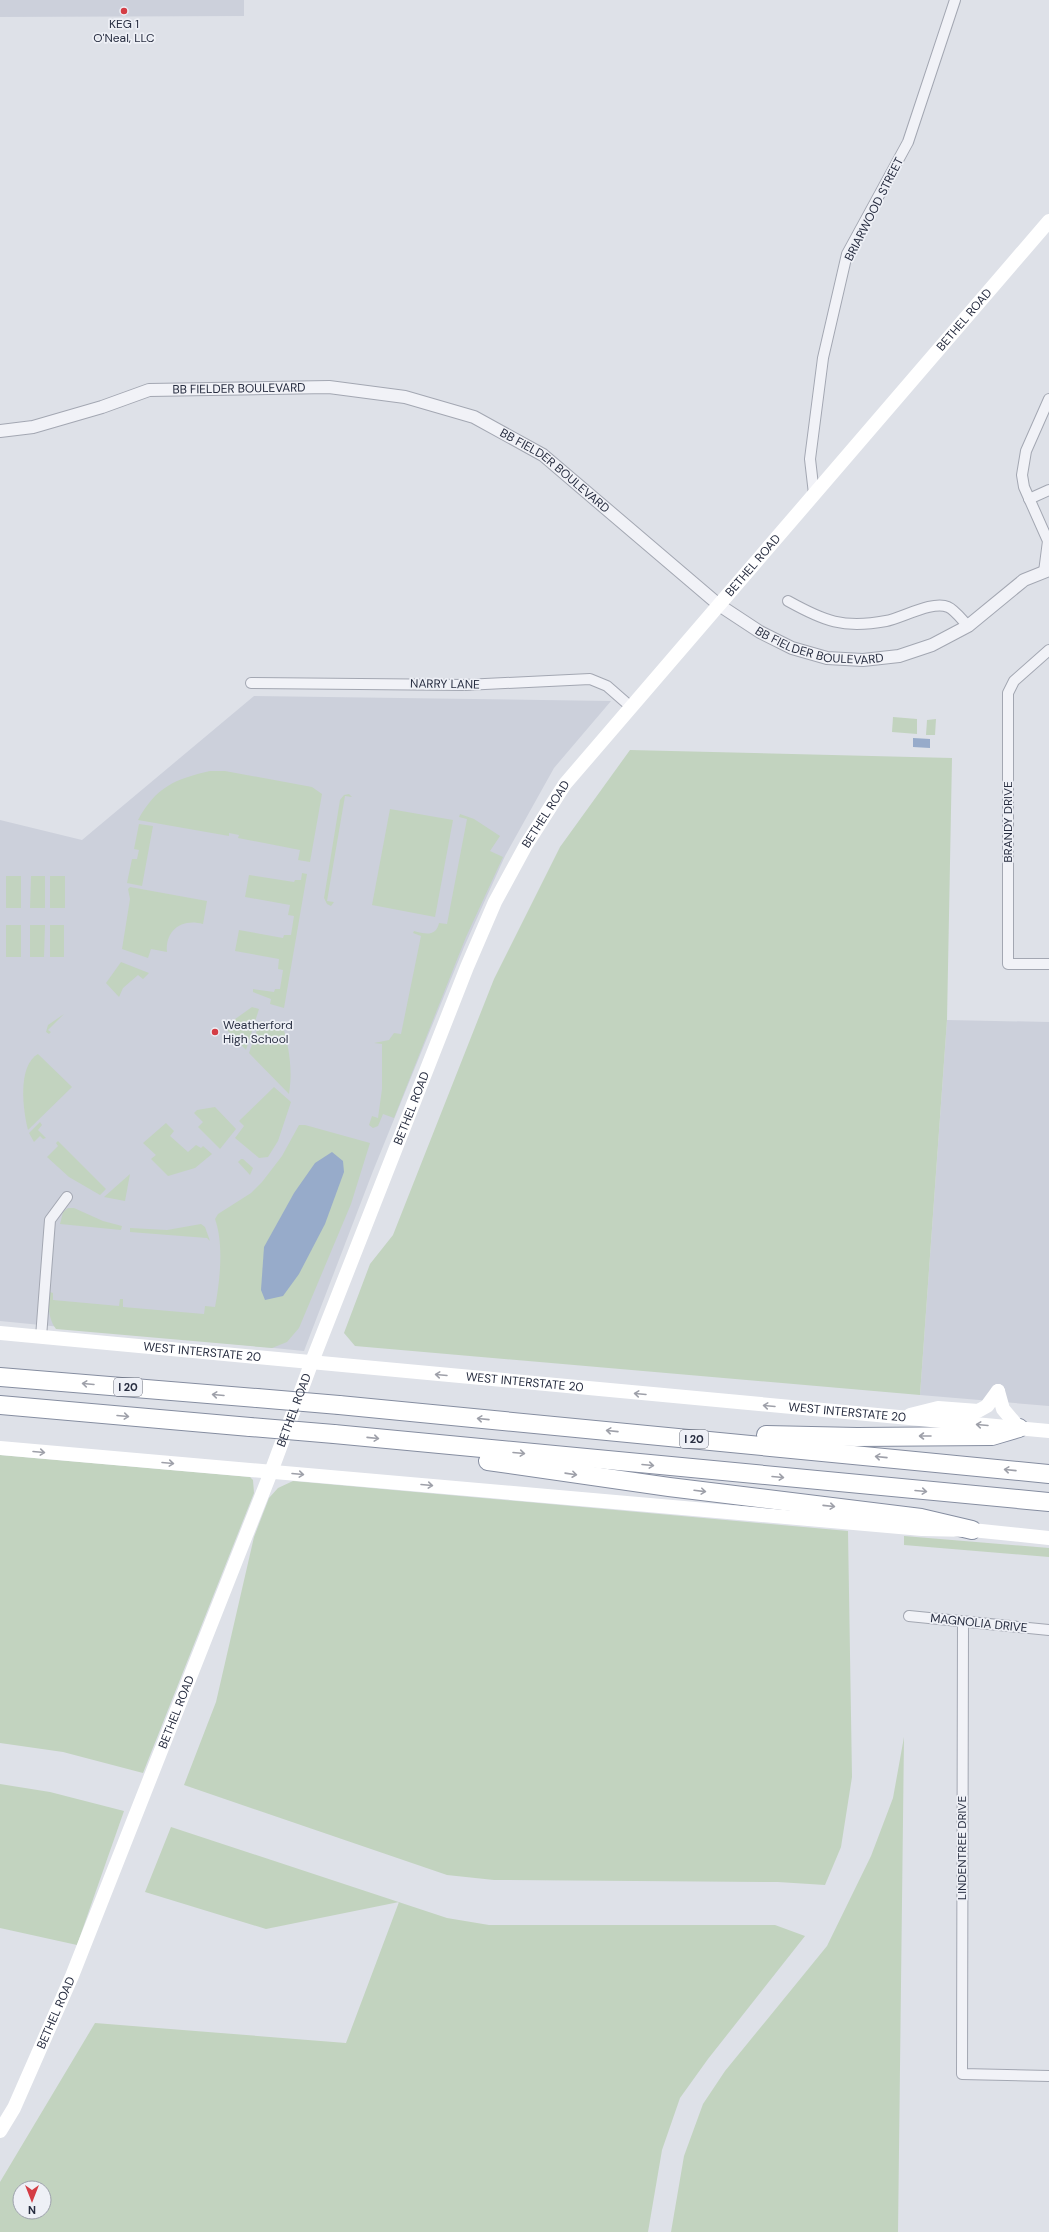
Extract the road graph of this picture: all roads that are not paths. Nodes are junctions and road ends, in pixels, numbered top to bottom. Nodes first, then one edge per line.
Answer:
1 (955, 0) edge
2 (1049, 221) edge
3 (1049, 399) edge
4 (0, 431) edge
5 (1049, 490) edge
6 (814, 494) junction
7 (1029, 499) junction
8 (1048, 541) edge
9 (1046, 571) edge
10 (788, 601) dead end
11 (718, 605) junction
12 (968, 626) junction
13 (1049, 650) edge
14 (251, 683) dead end
15 (631, 707) junction
16 (1049, 964) edge
17 (67, 1197) dead end
18 (0, 1333) edge
19 (42, 1337) junction
20 (311, 1364) junction
21 (0, 1377) edge
22 (0, 1405) edge
23 (900, 1418) junction
24 (1019, 1428) junction
25 (1049, 1431) edge
26 (674, 1437) junction
27 (438, 1445) junction
28 (0, 1448) edge
29 (272, 1472) junction
30 (1049, 1474) edge
31 (1049, 1502) edge
32 (972, 1530) junction
33 (1049, 1538) edge
34 (909, 1616) dead end
35 (963, 1622) junction
36 (1049, 1630) edge
37 (1049, 2076) edge
38 (0, 2131) edge

1 - 6 street, BRIARWOOD STREET
2 - 6 main road, BETHEL ROAD
3 - 7 street
4 - 11 street, BB FIELDER BOULEVARD
5 - 7 street
6 - 11 main road, BETHEL ROAD
7 - 8 street
8 - 9 street
9 - 12 street, BB FIELDER BOULEVARD
10 - 12 street
11 - 12 street, BB FIELDER BOULEVARD
11 - 15 main road, BETHEL ROAD
13 - 16 street, BRANDY DRIVE
14 - 15 street, NARRY LANE
15 - 20 main road, BETHEL ROAD
17 - 19 street
18 - 19 main road, WEST INTERSTATE 20
19 - 20 main road, WEST INTERSTATE 20
23 -> 20 main road, WEST INTERSTATE 20
20 - 29 main road, BETHEL ROAD
26 -> 21 highway, I 20, bridge
22 -> 27 highway, bridge
24 -> 23 main road, WEST INTERSTATE 20
23 - 24 main road
24 - 25 main road, WEST INTERSTATE 20
24 -> 26 highway
30 -> 26 highway, I 20
27 -> 31 highway
27 -> 32 highway
28 -> 29 main road
29 -> 32 main road
29 - 38 main road, BETHEL ROAD
32 - 33 main road
34 - 35 street, MAGNOLIA DRIVE
35 - 36 street, MAGNOLIA DRIVE
35 - 37 street, LINDENTREE DRIVE

